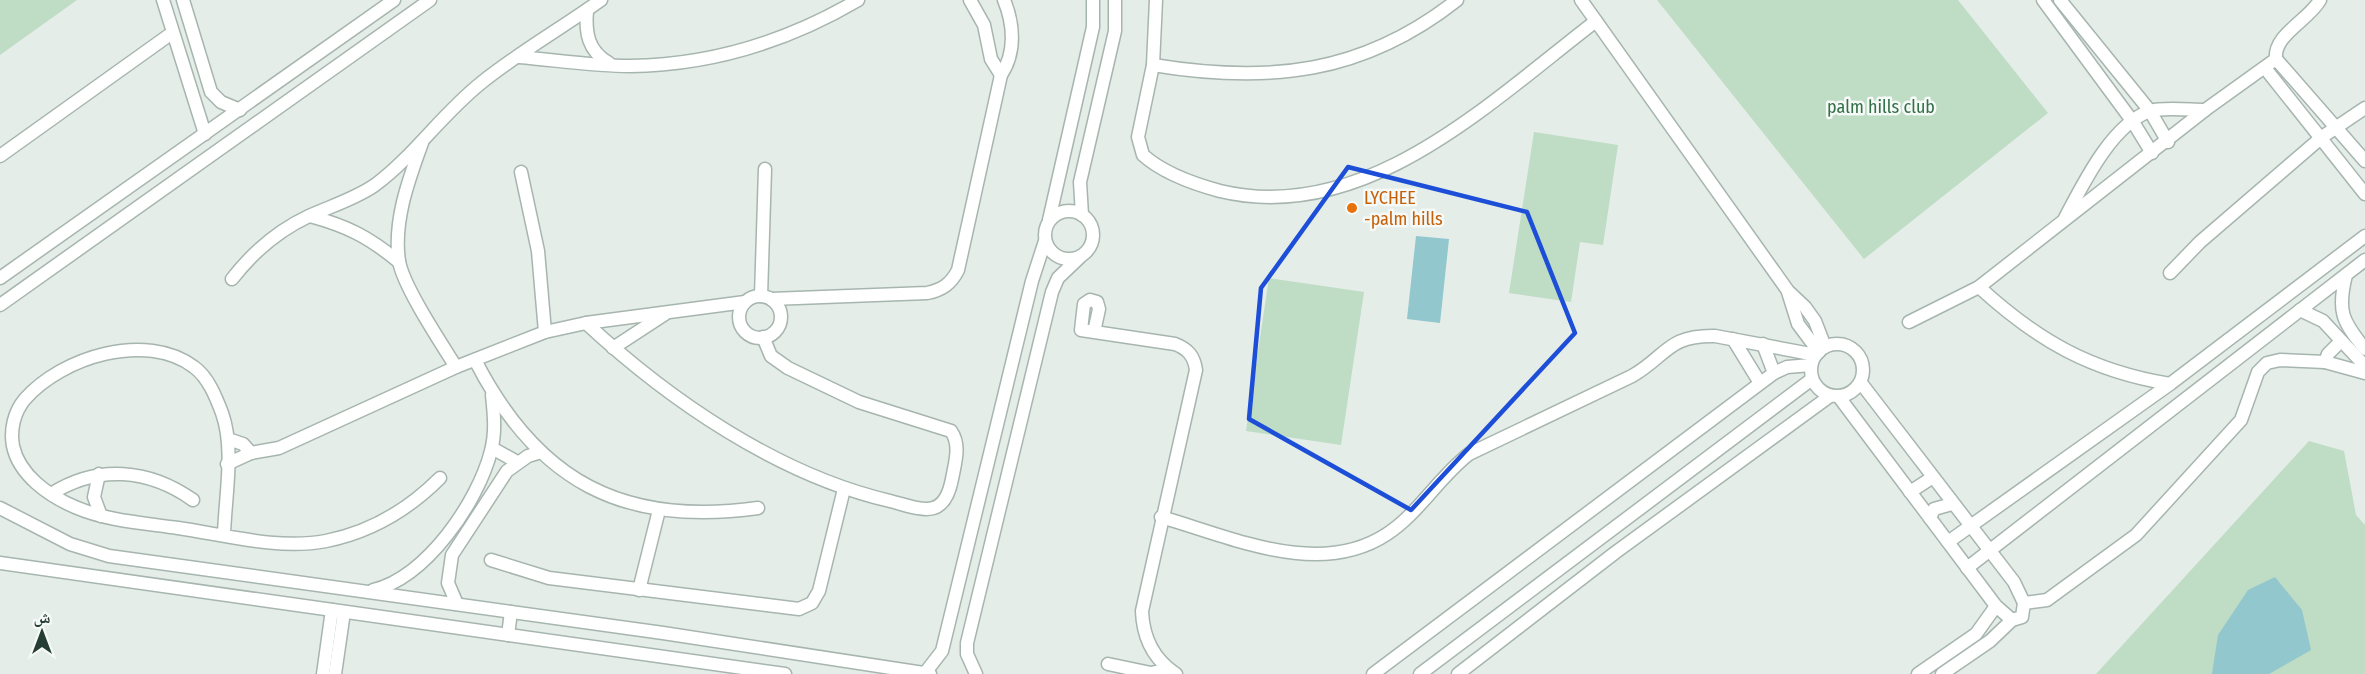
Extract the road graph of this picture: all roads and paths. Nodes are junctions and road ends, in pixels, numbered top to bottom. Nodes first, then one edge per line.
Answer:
1 (163, 0) edge
2 (183, 0) edge
3 (394, 0) edge
4 (430, 0) edge
5 (602, 0) edge
6 (858, 0) edge
7 (970, 0) edge
8 (1004, 0) edge
9 (1093, 0) edge
10 (1115, 0) edge
11 (1156, 0) edge
12 (1457, 0) edge
13 (1581, 0) edge
14 (2043, 0) edge
15 (2060, 0) edge
16 (2069, 0) edge
17 (2320, 0) edge
18 (587, 10) junction
19 (2070, 14) junction
20 (1596, 21) junction
21 (172, 33) junction
22 (519, 57) junction
23 (2276, 59) junction
24 (200, 61) junction
25 (610, 64) junction
26 (1153, 65) junction
27 (183, 68) junction
28 (2265, 68) junction
29 (1001, 75) junction
30 (2365, 108) edge
31 (240, 110) junction
32 (2205, 110) junction
33 (2150, 111) junction
34 (2133, 122) junction
35 (2337, 127) junction
36 (205, 134) junction
37 (425, 136) junction
38 (2322, 137) junction
39 (2168, 142) junction
40 (2152, 153) junction
41 (0, 156) edge
42 (2365, 161) edge
43 (765, 169) dead end
44 (521, 172) dead end
45 (2365, 194) edge
46 (1083, 215) junction
47 (310, 216) junction
48 (2064, 219) junction
49 (1049, 220) junction
50 (2365, 236) edge
51 (1045, 241) junction
52 (1080, 257) junction
53 (2365, 260) edge
54 (399, 262) junction
55 (2170, 273) dead end
56 (2346, 275) junction
57 (0, 278) edge
58 (232, 279) dead end
59 (1979, 287) junction
60 (766, 297) junction
61 (745, 302) junction
62 (0, 305) edge
63 (2300, 310) junction
64 (669, 311) junction
65 (585, 322) junction
66 (1909, 322) dead end
67 (545, 332) junction
68 (1094, 332) dead end
69 (763, 337) junction
70 (1733, 339) junction
71 (2341, 341) junction
72 (1763, 344) junction
73 (613, 348) junction
74 (2365, 349) edge
75 (1818, 355) junction
76 (475, 360) junction
77 (2325, 362) junction
78 (2365, 366) edge
79 (456, 367) junction
80 (1774, 373) junction
81 (2365, 373) edge
82 (1812, 379) junction
83 (1861, 382) junction
84 (1760, 383) junction
85 (2170, 384) junction
86 (492, 394) junction
87 (1835, 396) junction
88 (228, 439) junction
89 (492, 448) junction
90 (542, 452) junction
91 (251, 453) junction
92 (989, 458) junction
93 (517, 462) junction
94 (227, 464) junction
95 (1010, 464) junction
96 (99, 474) junction
97 (1933, 477) junction
98 (440, 478) dead end
99 (844, 489) junction
100 (1910, 492) junction
101 (51, 494) junction
102 (193, 500) dead end
103 (1952, 504) junction
104 (0, 508) edge
105 (758, 508) dead end
106 (659, 510) junction
107 (101, 516) junction
108 (1161, 517) junction
109 (1930, 518) junction
110 (453, 525) junction
111 (1971, 527) junction
112 (466, 533) junction
113 (224, 535) junction
114 (444, 538) junction
115 (1948, 542) junction
116 (457, 547) junction
117 (1991, 551) junction
118 (428, 559) junction
119 (491, 560) dead end
120 (0, 563) edge
121 (1967, 568) junction
122 (448, 572) junction
123 (639, 590) junction
124 (368, 592) junction
125 (2024, 603) junction
126 (457, 604) junction
127 (1996, 606) junction
128 (338, 611) junction
129 (511, 612) junction
130 (2012, 620) junction
131 (508, 635) junction
132 (945, 638) junction
133 (968, 643) junction
134 (1108, 664) dead end
135 (1172, 672) edge
136 (927, 673) edge
137 (323, 674) edge
138 (335, 674) edge
139 (785, 674) edge
140 (976, 674) edge
141 (1373, 674) edge
142 (1420, 674) edge
143 (1458, 674) edge
144 (1918, 674) edge
145 (1942, 674) edge

1 - 21 street
2 - 24 street
3 - 31 street
4 - 62 street
5 - 18 street
6 - 25 street
7 - 29 street
8 - 29 street
9 - 49 street
10 - 46 street
11 - 26 street
12 - 26 street
13 - 20 street
14 - 34 street
15 - 19 street
16 - 19 street
17 - 23 street
18 - 22 street
18 - 25 street
19 - 33 street
20 - 26 street
20 - 75 street
21 - 27 street
21 - 41 street
22 - 25 street
22 - 37 street
23 - 28 street
23 - 35 street
24 - 27 street
24 - 31 street
27 - 36 street
28 - 32 street
28 - 38 street
29 - 60 street
30 - 35 street
31 - 36 street
32 - 33 street
32 - 39 street
33 - 34 street
33 - 39 street
34 - 40 street
34 - 48 street
35 - 38 street
35 - 42 street
36 - 57 street
37 - 47 street
37 - 54 street
38 - 45 street
38 - 55 street
39 - 40 street
40 - 48 street
43 - 60 street
44 - 67 street
46 - 49 street
46 - 52 street
47 - 54 street
47 - 58 street
48 - 59 street
49 - 51 street
50 - 85 street
51 - 52 street
51 - 92 street
52 - 95 street
53 - 56 street
54 - 79 street
56 - 63 street
56 - 74 street
59 - 66 street
59 - 85 street
60 - 61 street
60 - 69 street
61 - 64 street
61 - 69 street
63 - 71 street
63 - 117 street
64 - 65 street
64 - 73 street
65 - 67 street
65 - 73 street
67 - 76 street
68 - 108 street
69 - 99 street
70 - 72 street
70 - 84 street
70 - 108 street
71 - 77 street
71 - 78 street
72 - 75 street
72 - 80 street
73 - 99 street
75 - 80 street
75 - 82 street
75 - 83 street
76 - 79 street
76 - 86 street
77 - 81 street
77 - 125 street
79 - 91 street
80 - 84 street
82 - 87 street
82 - 142 street
83 - 87 street
83 - 97 street
84 - 141 street
85 - 111 street
86 - 89 street
86 - 90 street
87 - 100 street
87 - 143 street
88 - 91 street
88 - 94 street
88 - 101 street
89 - 93 street
89 - 110 street
90 - 93 street
90 - 106 street
91 - 94 street
92 - 95 street
92 - 132 street
93 - 112 street
94 - 113 street
95 - 133 street
96 - 101 street
96 - 102 street
96 - 107 street
97 - 100 street
97 - 103 street
98 - 113 street
99 - 123 street
100 - 109 street
101 - 107 street
103 - 109 street
103 - 111 street
104 - 124 street
105 - 106 street
106 - 123 street
107 - 113 street
108 - 135 street
109 - 115 street
110 - 112 street
110 - 114 street
111 - 115 street
111 - 117 street
112 - 116 street
114 - 116 street
114 - 118 street
115 - 121 street
116 - 122 street
117 - 121 street
117 - 125 street
118 - 122 street
118 - 124 street
119 - 123 street
120 - 128 street
121 - 127 street
122 - 126 street
124 - 126 street
125 - 130 street
126 - 129 street
127 - 130 street
127 - 144 street
128 - 131 street
128 - 137 street
128 - 138 street
129 - 131 street
129 - 136 street
130 - 145 street
131 - 139 street
132 - 133 street
132 - 136 street
133 - 140 street
134 - 135 street

